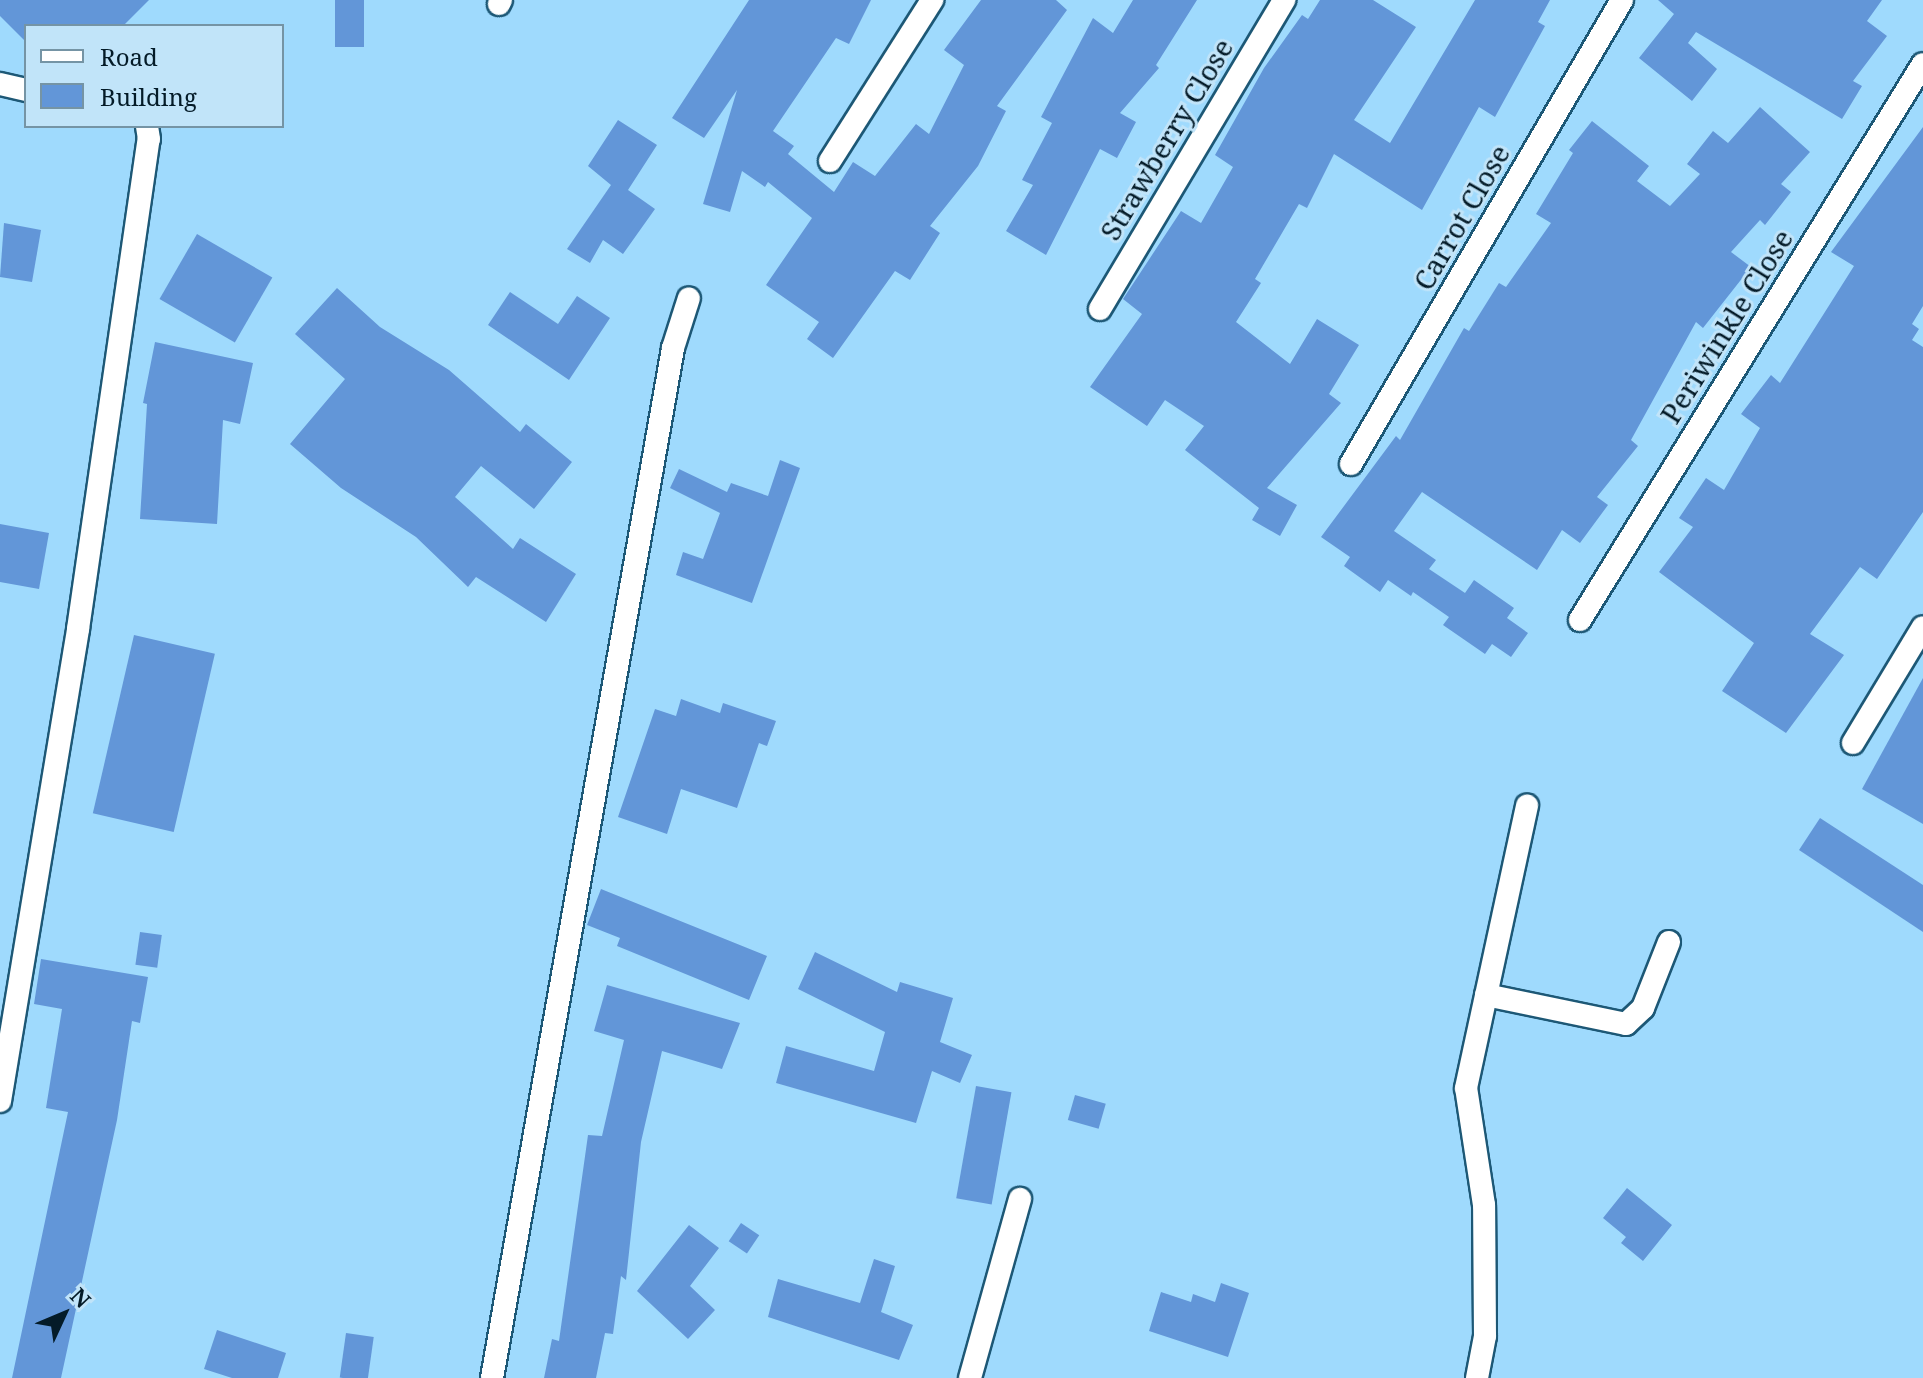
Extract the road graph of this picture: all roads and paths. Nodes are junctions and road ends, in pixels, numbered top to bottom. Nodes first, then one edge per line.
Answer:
1 (932, 0) edge
2 (1284, 0) edge
3 (1622, 0) edge
4 (1923, 64) edge
5 (0, 84) edge
6 (24, 90) edge
7 (147, 128) edge
8 (830, 161) dead end
9 (689, 298) dead end
10 (1100, 309) dead end
11 (1351, 464) dead end
12 (1580, 620) dead end
13 (1923, 627) edge
14 (1853, 743) dead end
15 (1527, 805) dead end
16 (1669, 942) dead end
17 (1486, 995) junction
18 (0, 1101) edge
19 (1020, 1199) dead end
20 (492, 1378) edge
21 (970, 1378) edge
22 (1477, 1378) edge

1 - 8 street
2 - 10 street, Strawberry Close
3 - 11 street, Carrot Close
4 - 12 street, Periwinkle Close
5 - 6 street
7 - 18 street
9 - 20 street
13 - 14 street
15 - 17 street
16 - 17 street
17 - 22 street
19 - 21 street

